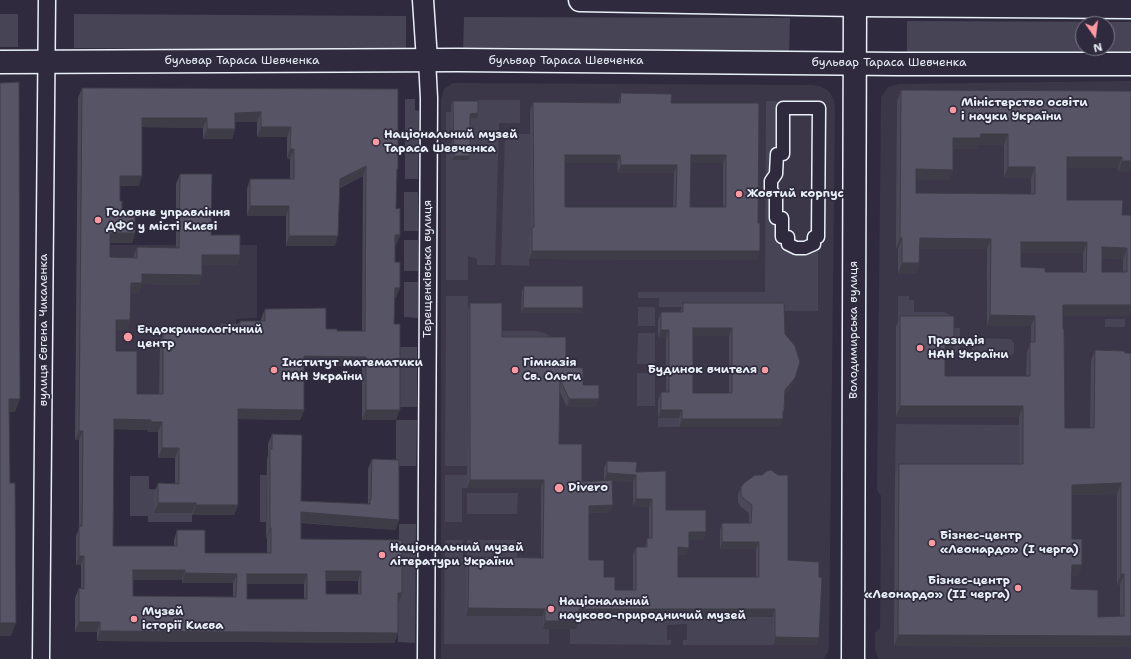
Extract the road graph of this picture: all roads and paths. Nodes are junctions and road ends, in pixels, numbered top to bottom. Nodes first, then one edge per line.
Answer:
1 (46, 0) edge
2 (423, 0) edge
3 (580, 0) edge
4 (855, 2) edge
5 (1131, 7) edge
6 (427, 60) junction
7 (0, 62) edge
8 (47, 62) junction
9 (855, 63) junction
10 (1131, 64) edge
11 (818, 237) joint
12 (41, 659) edge
13 (426, 659) edge
14 (853, 659) edge

1 - 8 street, вулиця Євгена Чикаленка
2 - 6 street, Терещенківська вулиця
3 - 4 main road
4 - 5 main road
4 - 9 main road, Володимирська вулиця
6 - 8 main road, бульвар Тараса Шевченка
6 - 9 main road, бульвар Тараса Шевченка
6 - 13 street, Терещенківська вулиця
7 - 8 main road, бульвар Тараса Шевченка
8 - 12 street, вулиця Євгена Чикаленка
9 - 10 main road, бульвар Тараса Шевченка
9 - 14 main road, Володимирська вулиця
11 - 11 street

